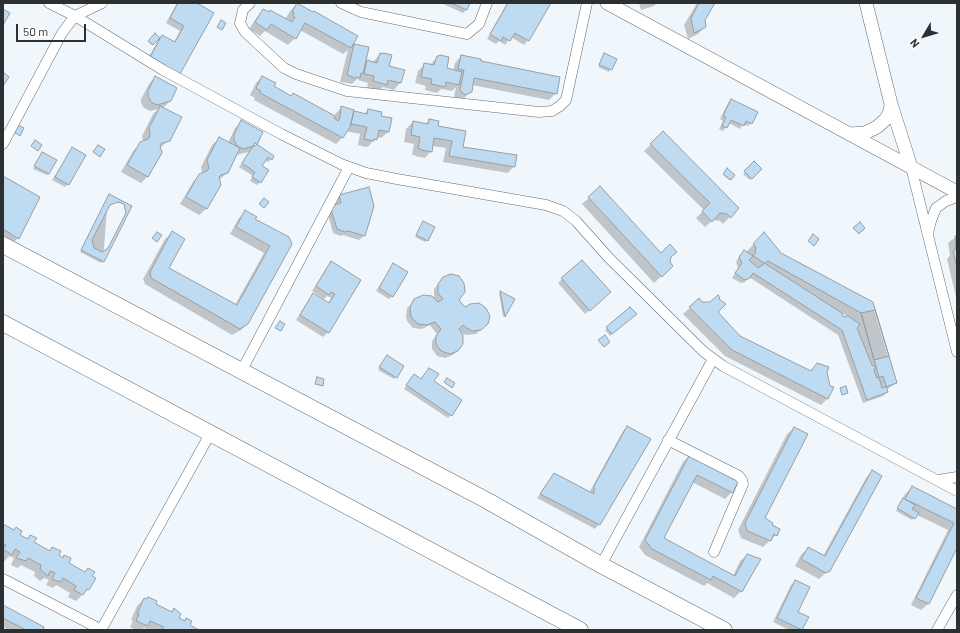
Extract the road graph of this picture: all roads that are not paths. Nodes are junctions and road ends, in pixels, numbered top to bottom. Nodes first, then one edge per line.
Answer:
1 (49, 3) edge
2 (102, 3) edge
3 (250, 3) edge
4 (341, 3) edge
5 (487, 3) edge
6 (587, 3) edge
7 (607, 3) edge
8 (866, 3) edge
9 (357, 7) edge
10 (76, 16) junction
11 (892, 104) junction
12 (7, 126) edge
13 (849, 134) junction
14 (3, 144) edge
15 (350, 167) junction
16 (911, 167) junction
17 (957, 192) edge
18 (957, 197) edge
19 (927, 235) junction
20 (3, 245) edge
21 (3, 323) edge
22 (957, 352) edge
23 (713, 359) junction
24 (242, 370) junction
25 (210, 434) junction
26 (668, 440) junction
27 (957, 477) edge
28 (938, 480) junction
29 (957, 491) edge
30 (714, 552) dead end
31 (601, 564) junction
32 (3, 579) edge
33 (957, 595) edge
34 (577, 629) edge
35 (102, 630) edge
36 (724, 630) edge
37 (937, 630) edge

1 - 10 street
2 - 10 street
3 - 6 street
4 - 9 street
5 - 9 street
7 - 13 street
8 - 11 street
10 - 12 street
10 - 15 street
11 - 13 street
11 - 16 street
12 - 14 street
13 - 16 street
15 - 23 street
15 - 24 street
16 - 17 street
16 - 19 street
18 - 19 street
19 - 22 street
20 - 24 main road
21 - 25 main road
23 - 26 street
23 - 28 street
24 - 31 main road
25 - 34 main road
25 - 35 street
26 - 30 street
26 - 31 street
27 - 28 street
28 - 29 street
31 - 36 main road
32 - 35 street
33 - 37 street

